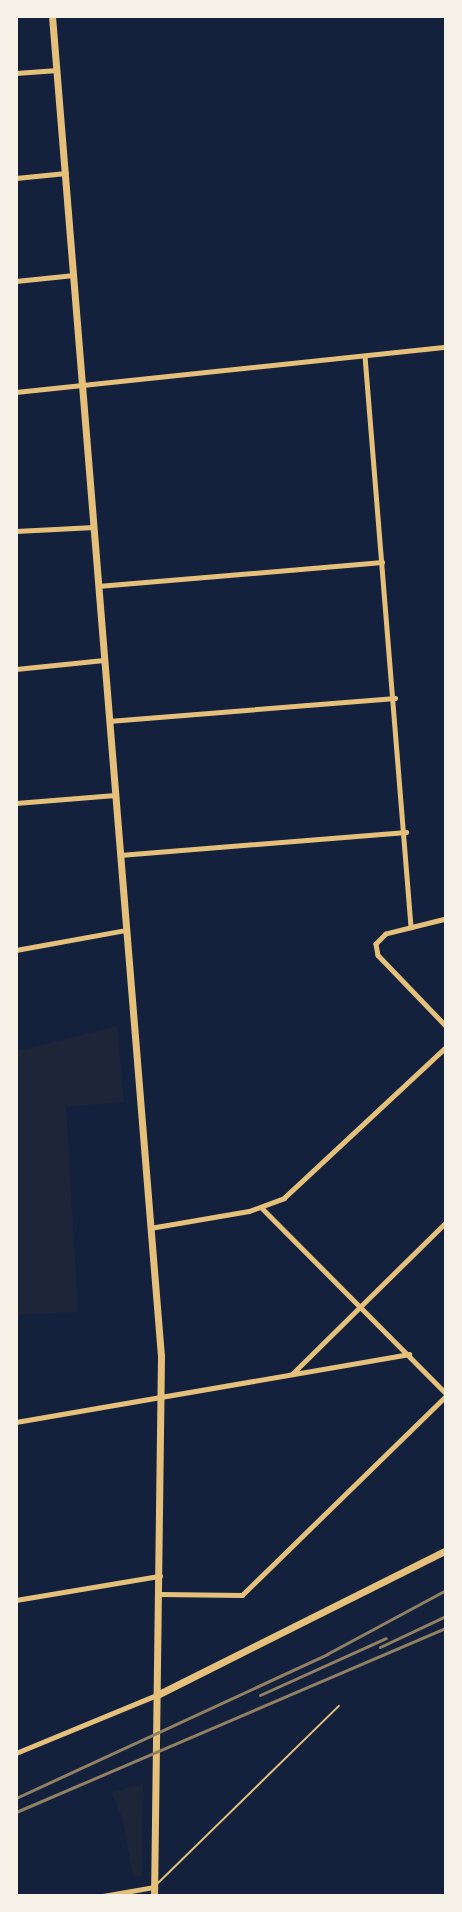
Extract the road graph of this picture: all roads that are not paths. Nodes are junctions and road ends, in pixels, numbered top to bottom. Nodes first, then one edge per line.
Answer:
1 (52, 16) edge
2 (57, 70) junction
3 (16, 73) edge
4 (66, 173) junction
5 (16, 178) edge
6 (74, 275) junction
7 (16, 281) edge
8 (446, 347) edge
9 (365, 356) junction
10 (83, 385) junction
11 (16, 392) edge
12 (94, 527) junction
13 (16, 531) edge
14 (382, 562) junction
15 (98, 586) junction
16 (104, 660) junction
17 (16, 669) edge
18 (395, 698) junction
19 (109, 721) junction
20 (115, 795) junction
21 (16, 803) edge
22 (406, 832) junction
23 (120, 855) junction
24 (446, 919) edge
25 (411, 927) junction
26 (126, 930) junction
27 (16, 950) edge
28 (446, 1026) edge
29 (446, 1047) edge
30 (262, 1208) junction
31 (446, 1222) edge
32 (150, 1228) junction
33 (361, 1305) junction
34 (409, 1354) junction
35 (292, 1374) junction
36 (446, 1395) edge
37 (161, 1400) junction
38 (16, 1422) edge
39 (446, 1550) edge
40 (160, 1576) junction
41 (160, 1594) junction
42 (16, 1600) edge
43 (157, 1695) junction
44 (339, 1706) dead end
45 (16, 1753) edge
46 (154, 1887) junction
47 (103, 1896) edge
48 (154, 1896) edge

1 - 2 main road
2 - 3 street
2 - 4 main road
4 - 5 street
4 - 6 main road
6 - 7 street
6 - 10 main road
8 - 9 street
9 - 10 street
9 - 14 street
10 - 11 street
10 - 12 main road
12 - 13 street
12 - 15 main road
14 - 15 street
14 - 18 street
15 - 16 main road
16 - 17 street
16 - 19 main road
18 - 19 street
18 - 22 street
19 - 20 main road
20 - 21 street
20 - 23 main road
22 - 23 street
22 - 25 street
23 - 26 main road
24 - 25 street
25 - 28 street
26 - 27 street
26 - 32 main road
29 - 30 street
30 - 32 street
30 - 33 street
31 - 33 street
32 - 37 main road
33 - 34 street
33 - 35 street
34 - 35 street
34 - 36 street
35 - 37 street
36 - 41 street
37 - 38 street
37 - 40 main road
39 - 43 main road
40 - 41 main road
40 - 42 street
41 - 43 main road
43 - 45 street
43 - 46 main road
44 - 46 lane
46 - 47 street
46 - 48 main road

